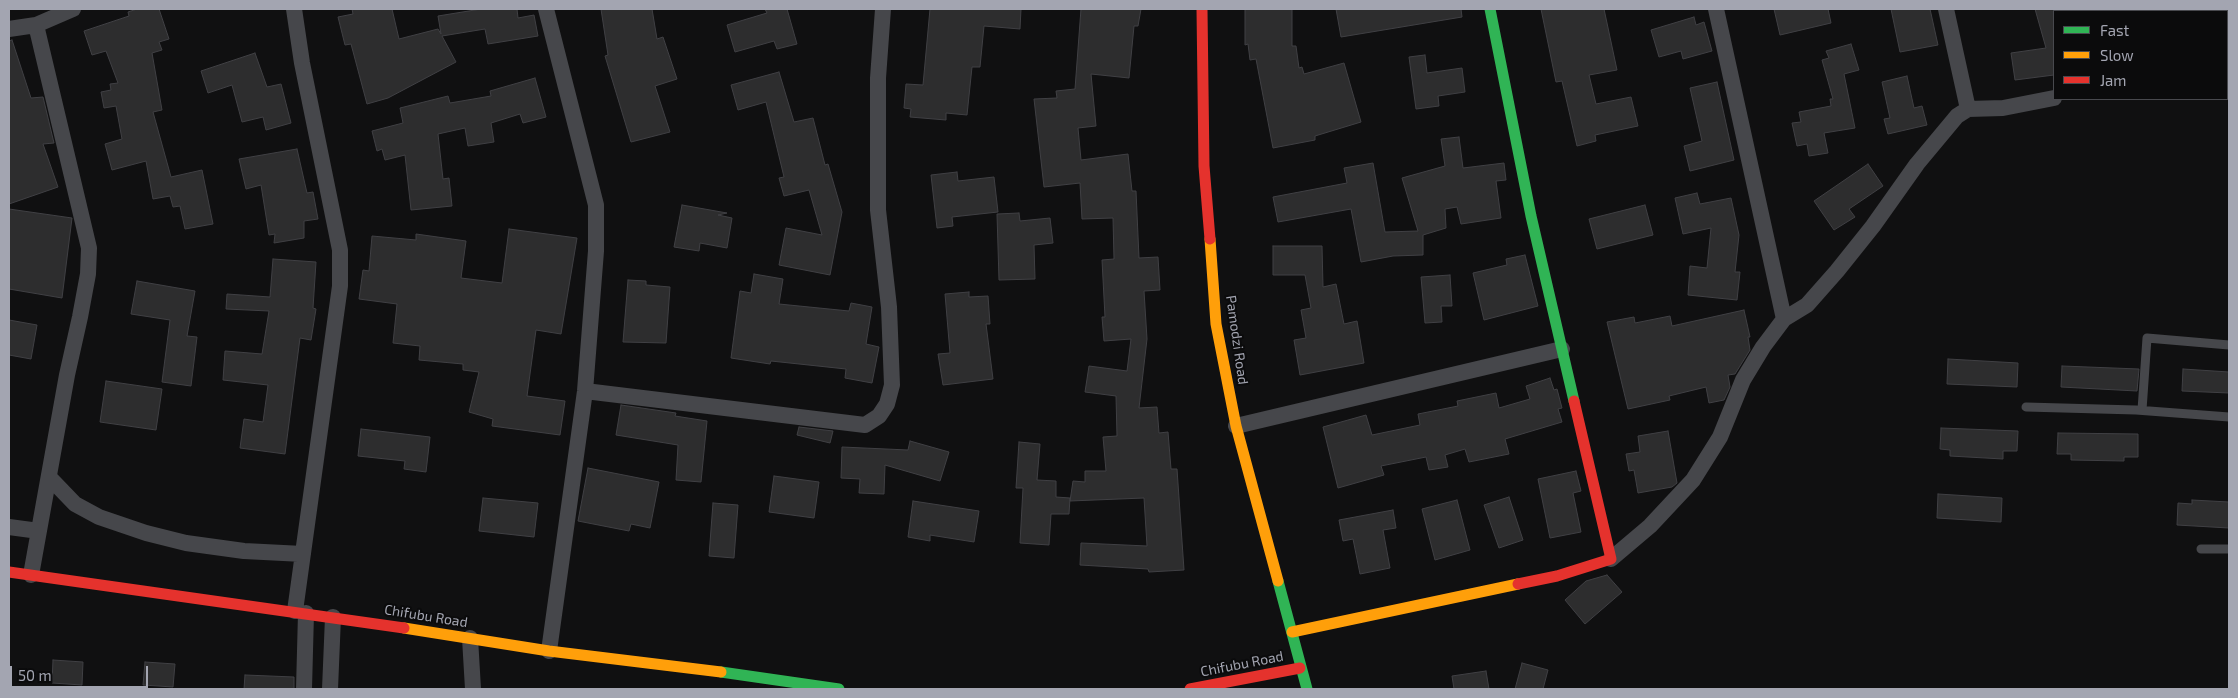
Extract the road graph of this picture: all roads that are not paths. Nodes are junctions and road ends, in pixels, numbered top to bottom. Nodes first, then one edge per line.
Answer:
1 (73, 9) edge
2 (294, 9) edge
3 (546, 9) edge
4 (883, 9) edge
5 (1202, 9) edge
6 (1490, 9) edge
7 (1716, 9) edge
8 (1946, 9) edge
9 (36, 25) junction
10 (9, 30) edge
11 (2053, 98) edge
12 (1968, 109) junction
13 (1784, 319) junction
14 (2229, 345) edge
15 (1562, 349) junction
16 (585, 392) junction
17 (2026, 407) dead end
18 (2142, 410) junction
19 (2229, 417) edge
20 (1236, 426) junction
21 (49, 477) junction
22 (9, 527) edge
23 (39, 531) junction
24 (2201, 548) dead end
25 (2229, 549) edge
26 (303, 554) junction
27 (1611, 559) junction
28 (9, 572) edge
29 (31, 575) junction
30 (301, 612) junction
31 (333, 617) junction
32 (1292, 632) junction
33 (470, 638) junction
34 (548, 651) junction
35 (1300, 668) junction
36 (738, 681) edge
37 (304, 689) edge
38 (330, 689) edge
39 (473, 689) edge
40 (839, 689) edge
41 (1190, 689) edge
42 (1307, 689) edge

1 - 9 street
2 - 26 street
3 - 16 street
4 - 16 street
5 - 20 street, Pamodzi Road
6 - 15 street
7 - 13 street
8 - 12 street
9 - 10 street
9 - 21 street
11 - 12 street
12 - 13 street
13 - 27 street
14 - 18 lane
15 - 20 street
15 - 27 street
16 - 34 street
17 - 18 lane
18 - 19 lane
20 - 32 street, Pamodzi Road
21 - 23 street
21 - 26 street
22 - 23 street
23 - 29 street
24 - 25 lane
26 - 30 street
27 - 32 street
28 - 29 street, Chifubu Road
29 - 30 street, Chifubu Road
30 - 31 street, Chifubu Road
30 - 37 street
31 - 33 street, Chifubu Road
31 - 38 street
32 - 35 street, Pamodzi Road
33 - 34 street, Chifubu Road
33 - 39 street
34 - 36 street, Chifubu Road
35 - 41 street, Chifubu Road
35 - 42 street, Pamodzi Road
36 - 40 street, Chifubu Road

